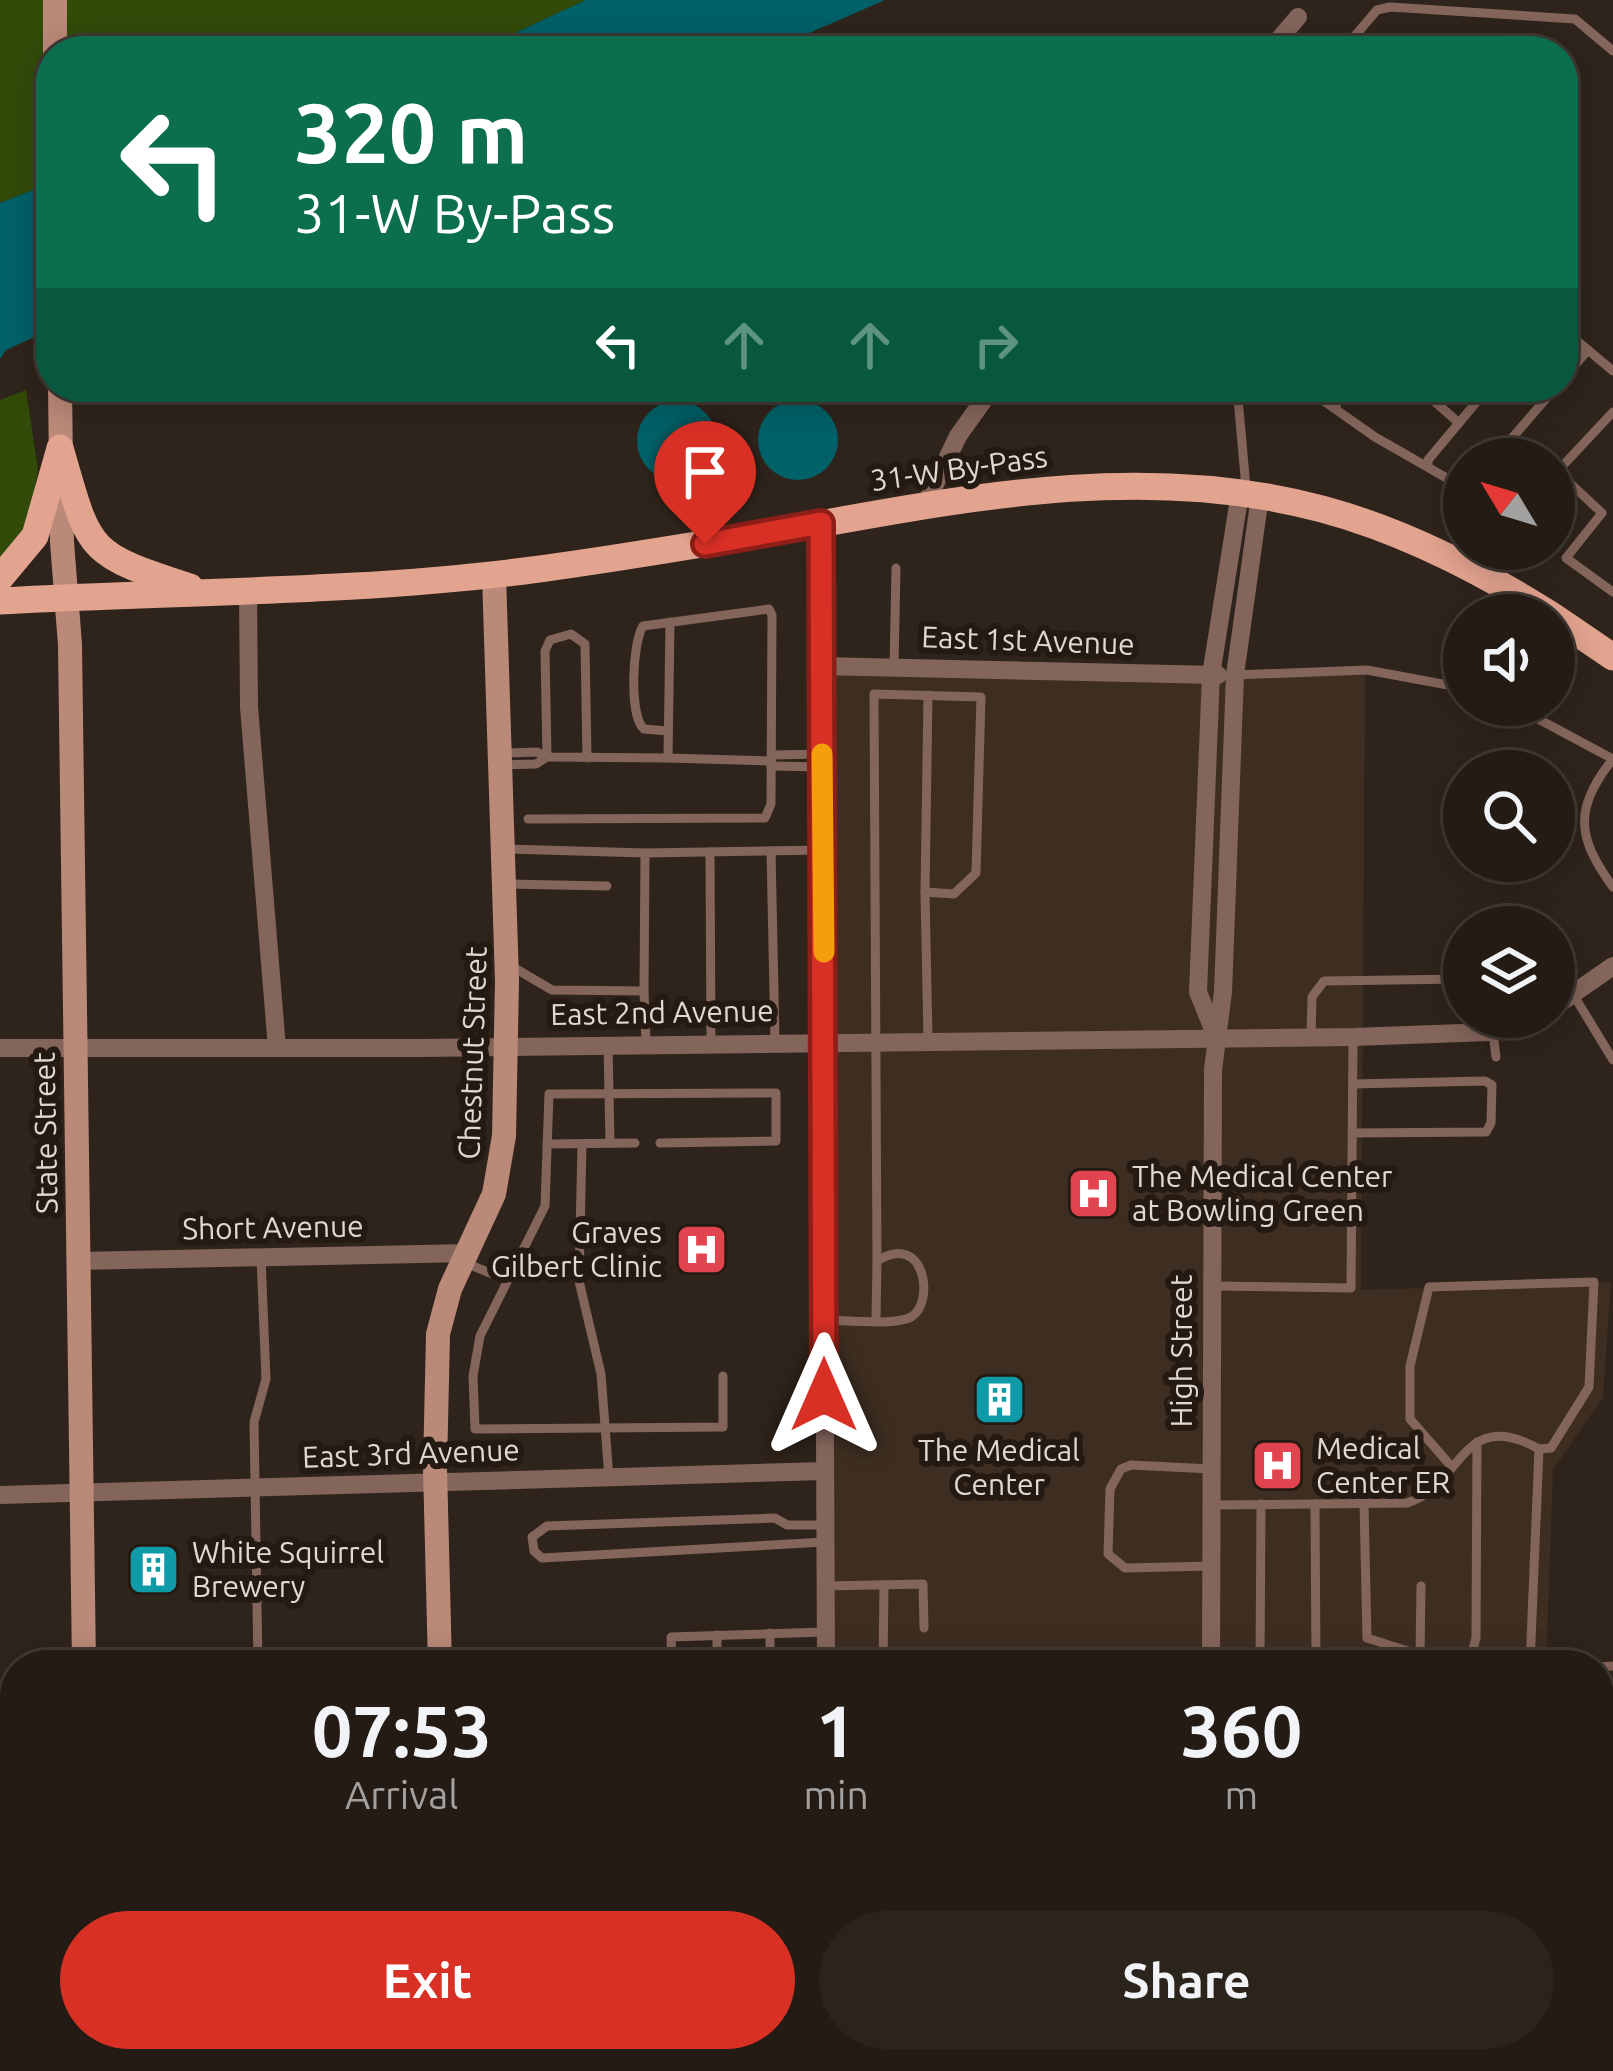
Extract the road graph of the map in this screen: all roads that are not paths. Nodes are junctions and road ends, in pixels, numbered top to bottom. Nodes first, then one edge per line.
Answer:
1 (55, 0) edge
2 (1298, 17) dead end
3 (55, 36) edge
4 (1282, 36) edge
5 (1355, 36) edge
6 (1613, 51) edge
7 (1578, 342) edge
8 (1588, 350) junction
9 (1578, 362) edge
10 (1613, 371) edge
11 (60, 402) edge
12 (982, 402) edge
13 (1239, 402) edge
14 (1324, 402) edge
15 (1339, 402) edge
16 (1436, 402) edge
17 (1477, 402) edge
18 (1543, 402) edge
19 (1334, 409) junction
20 (1613, 412) edge
21 (1459, 423) junction
22 (60, 438) junction
23 (1512, 438) edge
24 (1575, 453) edge
25 (1428, 467) junction
26 (1443, 476) edge
27 (1575, 490) edge
28 (1249, 494) junction
29 (1613, 502) edge
30 (925, 505) junction
31 (1602, 513) junction
32 (821, 523) junction
33 (1443, 547) edge
34 (896, 568) dead end
35 (1494, 570) edge
36 (494, 575) junction
37 (0, 578) edge
38 (248, 590) junction
39 (205, 592) junction
40 (1613, 592) edge
41 (1524, 594) edge
42 (67, 600) junction
43 (0, 601) edge
44 (670, 622) junction
45 (1575, 631) edge
46 (1613, 657) edge
47 (820, 666) junction
48 (894, 667) junction
49 (1210, 675) junction
50 (1235, 675) junction
51 (1443, 684) edge
52 (928, 695) junction
53 (1551, 726) edge
54 (668, 731) junction
55 (547, 758) junction
56 (587, 758) junction
57 (668, 758) junction
58 (502, 759) junction
59 (1613, 759) edge
60 (771, 761) junction
61 (822, 761) junction
62 (528, 819) dead end
63 (504, 849) junction
64 (823, 850) junction
65 (771, 851) junction
66 (710, 852) junction
67 (644, 853) junction
68 (504, 884) junction
69 (607, 886) dead end
70 (1613, 887) edge
71 (926, 892) junction
72 (506, 963) junction
73 (1613, 966) edge
74 (1443, 979) edge
75 (644, 991) junction
76 (1575, 993) edge
77 (1575, 996) edge
78 (1443, 1028) edge
79 (1613, 1028) edge
80 (1353, 1036) junction
81 (1599, 1036) junction
82 (1216, 1037) junction
83 (1311, 1037) junction
84 (1493, 1038) edge
85 (928, 1039) junction
86 (825, 1040) junction
87 (876, 1040) junction
88 (775, 1041) junction
89 (711, 1042) junction
90 (646, 1043) junction
91 (608, 1044) junction
92 (506, 1046) junction
93 (0, 1048) edge
94 (74, 1048) junction
95 (277, 1048) junction
96 (1496, 1057) dead end
97 (1613, 1060) edge
98 (1353, 1084) junction
99 (608, 1093) junction
100 (1352, 1133) junction
101 (610, 1143) junction
102 (635, 1143) dead end
103 (659, 1143) dead end
104 (547, 1144) junction
105 (582, 1144) junction
106 (261, 1258) junction
107 (465, 1258) junction
108 (79, 1261) junction
109 (877, 1262) junction
110 (1548, 1269) dead end
111 (507, 1280) junction
112 (1549, 1283) junction
113 (1212, 1286) junction
114 (824, 1319) junction
115 (876, 1320) junction
116 (723, 1376) dead end
117 (607, 1427) junction
118 (1477, 1442) junction
119 (1539, 1449) junction
120 (1451, 1466) junction
121 (1212, 1469) junction
122 (824, 1471) junction
123 (609, 1478) junction
124 (436, 1483) junction
125 (256, 1489) junction
126 (0, 1495) edge
127 (83, 1495) junction
128 (1261, 1504) junction
129 (1315, 1504) junction
130 (1364, 1504) junction
131 (1212, 1505) junction
132 (825, 1534) junction
133 (1212, 1567) junction
134 (884, 1585) junction
135 (825, 1586) junction
136 (1421, 1586) dead end
137 (924, 1628) dead end
138 (826, 1632) junction
139 (770, 1633) junction
140 (717, 1636) junction
141 (84, 1650) edge
142 (258, 1650) edge
143 (440, 1650) edge
144 (671, 1650) edge
145 (717, 1650) edge
146 (770, 1650) edge
147 (826, 1650) edge
148 (883, 1650) edge
149 (1211, 1650) edge
150 (1260, 1650) edge
151 (1316, 1650) edge
152 (1404, 1650) edge
153 (1420, 1650) edge
154 (1475, 1650) edge
155 (1531, 1650) edge

1 - 3 street
2 - 4 street
5 - 6 lane
7 - 8 lane
8 - 9 lane
8 - 10 lane
11 - 22 street, State Street
12 - 30 street
13 - 28 lane
14 - 19 lane
15 - 19 lane
16 - 21 lane
17 - 21 lane
18 - 23 lane
19 - 25 lane
20 - 24 lane
21 - 25 lane
22 - 37 main road
22 - 39 main road
22 - 42 street, State Street
25 - 26 lane
27 - 31 lane
28 - 30 main road, 31-W By-Pass
28 - 33 main road, 31-W By-Pass
28 - 49 street
28 - 50 street
29 - 31 lane
30 - 32 main road, 31-W By-Pass
31 - 40 lane
32 - 36 main road, 31-W By-Pass
32 - 47 street
34 - 48 lane
35 - 41 main road, 31-W By-Pass
36 - 38 main road, 31-W By-Pass
36 - 58 street, Chestnut Street
38 - 39 main road, 31-W By-Pass
38 - 95 street
39 - 42 main road, 31-W By-Pass
42 - 43 main road, 31-W By-Pass
42 - 94 street, State Street
44 - 54 lane
44 - 54 lane
44 - 60 lane
45 - 46 main road, 31-W By-Pass
47 - 48 street, East 1st Avenue
47 - 61 street
48 - 49 street, East 1st Avenue
49 - 50 street, East 1st Avenue
49 - 82 street
50 - 51 lane
50 - 82 street
52 - 71 lane
52 - 71 lane
52 - 87 lane
53 - 59 lane
54 - 57 lane
55 - 56 lane
55 - 56 lane
55 - 58 lane
56 - 57 lane
57 - 60 lane
58 - 63 street, Chestnut Street
59 - 70 lane
60 - 61 lane
60 - 62 lane
61 - 64 street
63 - 67 lane
63 - 68 street, Chestnut Street
64 - 65 lane
64 - 86 street
65 - 66 lane
65 - 88 lane
66 - 67 lane
66 - 89 lane
67 - 75 lane
68 - 69 lane
68 - 72 street, Chestnut Street
71 - 85 lane
72 - 75 lane
72 - 92 street, Chestnut Street
73 - 76 street
74 - 83 lane
75 - 90 lane
77 - 81 lane
78 - 80 street, East 2nd Avenue
79 - 81 lane
80 - 83 street, East 2nd Avenue
80 - 98 lane
81 - 97 lane
82 - 83 street, East 2nd Avenue
82 - 85 street, East 2nd Avenue
82 - 113 street, High Street
84 - 96 lane
85 - 87 street, East 2nd Avenue
86 - 87 street, East 2nd Avenue
86 - 88 street, East 2nd Avenue
86 - 114 street
87 - 109 lane
88 - 89 street, East 2nd Avenue
89 - 90 street, East 2nd Avenue
90 - 91 street, East 2nd Avenue
91 - 92 street, East 2nd Avenue
91 - 99 lane
92 - 95 street, East 2nd Avenue
92 - 107 street, Chestnut Street
93 - 94 street, East 2nd Avenue
94 - 95 street, East 2nd Avenue
94 - 108 street, State Street
98 - 100 lane
98 - 100 lane
99 - 101 lane
99 - 103 lane
99 - 104 lane
100 - 113 lane
101 - 102 lane
101 - 105 lane
104 - 105 lane
104 - 111 lane
105 - 117 lane
106 - 107 street, Short Avenue
106 - 108 street, Short Avenue
106 - 125 lane
107 - 111 lane
107 - 124 street, Chestnut Street
108 - 127 street, State Street
109 - 115 lane
109 - 115 lane
110 - 112 lane
111 - 117 lane
112 - 119 lane
112 - 120 lane
113 - 121 street, High Street
114 - 115 lane
114 - 122 street
116 - 117 lane
117 - 123 lane
118 - 119 lane
118 - 120 lane
118 - 154 lane
119 - 155 lane
120 - 130 lane
121 - 131 street, High Street
121 - 133 lane
122 - 123 street, East 3rd Avenue
122 - 132 street
123 - 124 street, East 3rd Avenue
124 - 125 street, East 3rd Avenue
124 - 143 street, Chestnut Street
125 - 127 street, East 3rd Avenue
125 - 142 lane
126 - 127 street, East 3rd Avenue
127 - 141 street, State Street
128 - 129 lane
128 - 131 lane
128 - 150 lane
129 - 130 lane
129 - 151 lane
130 - 152 lane
131 - 133 street, High Street
132 - 132 lane
132 - 135 street
133 - 149 street, High Street
134 - 135 lane
134 - 137 lane
134 - 148 lane
135 - 138 street
136 - 153 lane
138 - 139 lane
138 - 147 street
139 - 140 lane
139 - 146 lane
140 - 144 lane
140 - 145 lane

